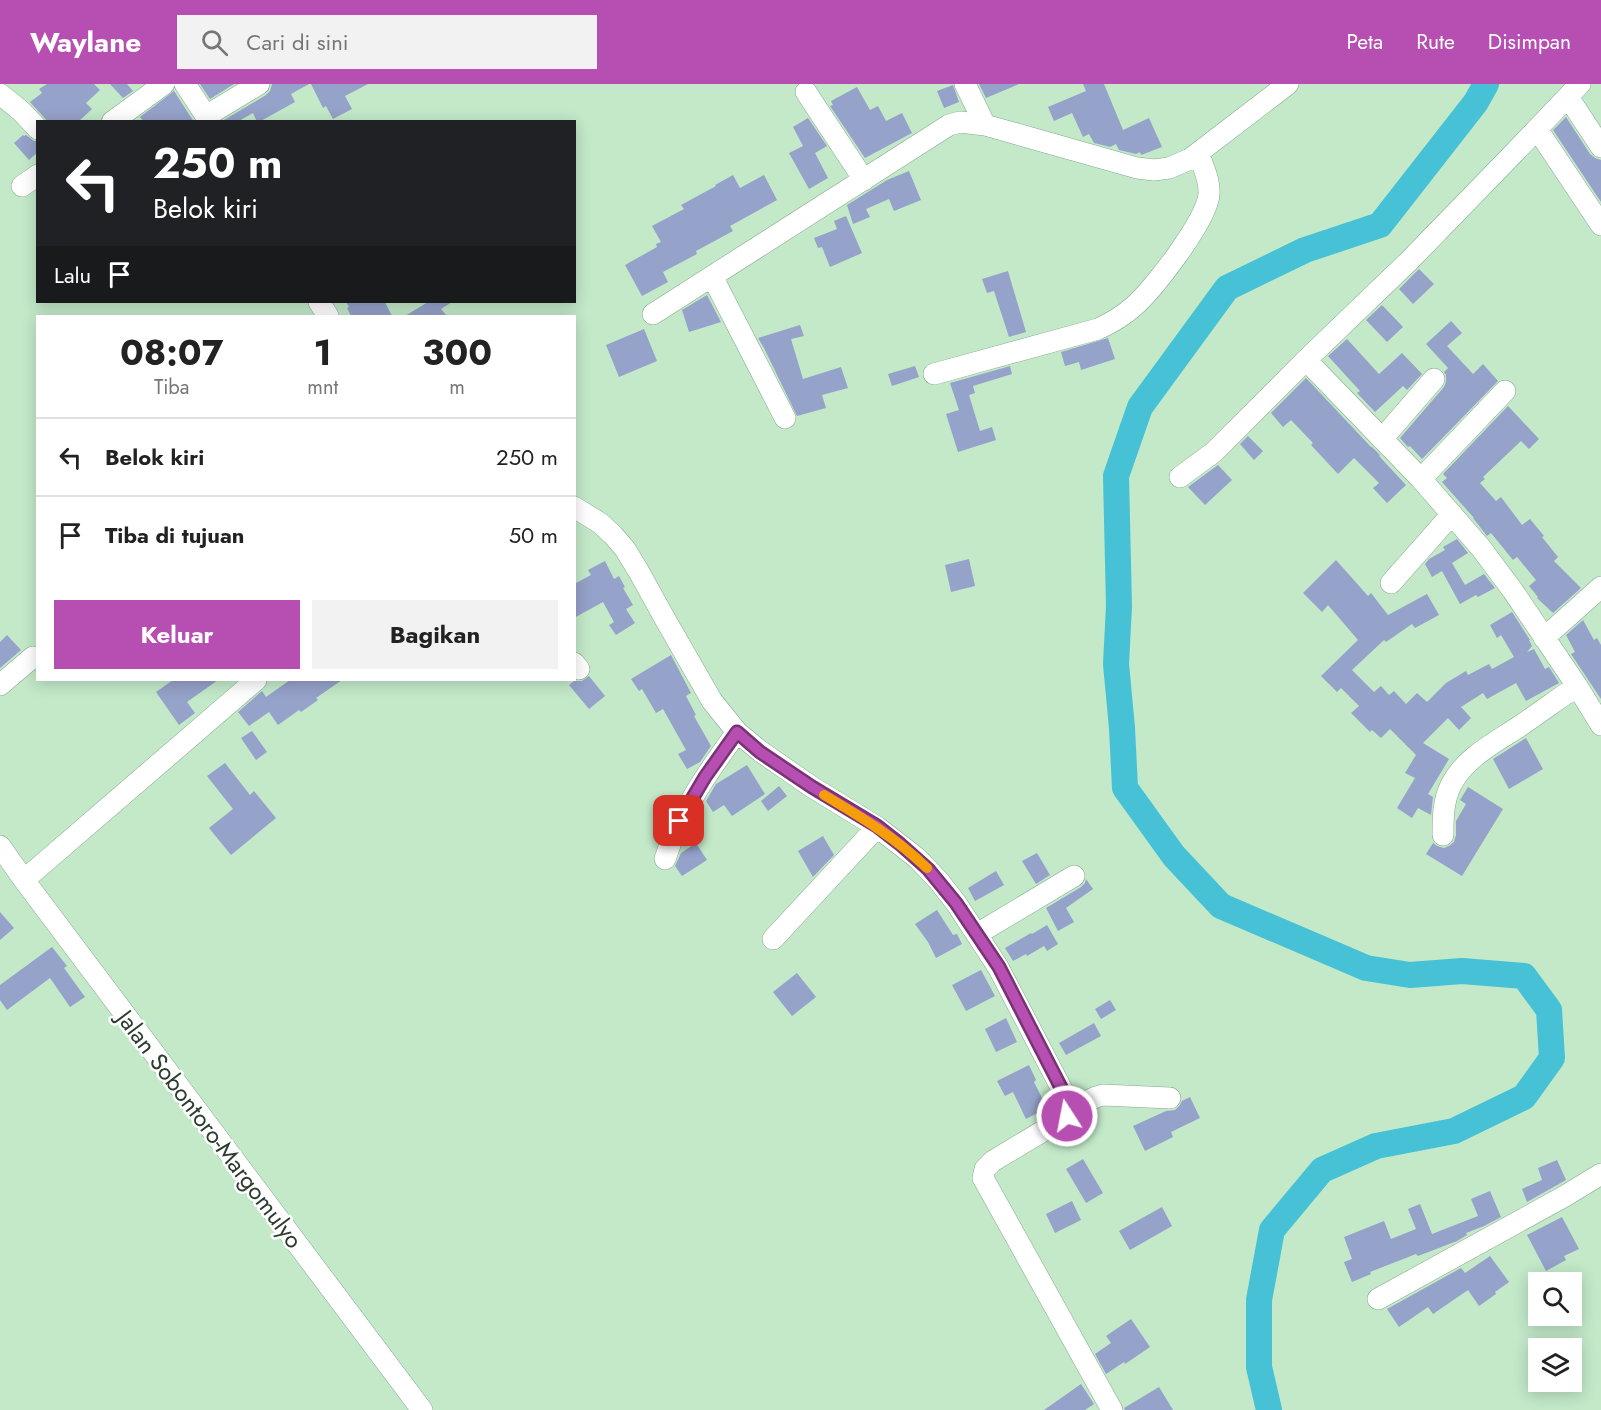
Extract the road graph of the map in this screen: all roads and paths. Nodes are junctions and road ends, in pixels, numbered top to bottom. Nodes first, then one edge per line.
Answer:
1 (164, 84) edge
2 (185, 84) edge
3 (259, 84) edge
4 (965, 84) edge
5 (1288, 84) edge
6 (1574, 90) edge
7 (806, 92) dead end
8 (0, 94) edge
9 (208, 119) edge
10 (115, 120) edge
11 (985, 125) junction
12 (36, 127) edge
13 (1537, 129) junction
14 (1601, 147) edge
15 (1199, 154) junction
16 (864, 180) junction
17 (1601, 225) edge
18 (712, 276) junction
19 (653, 314) dead end
20 (1306, 360) junction
21 (934, 374) dead end
22 (1434, 379) dead end
23 (1505, 391) dead end
24 (785, 418) dead end
25 (1382, 440) junction
26 (1180, 477) dead end
27 (1421, 479) junction
28 (576, 508) edge
29 (1452, 514) junction
30 (1391, 583) dead end
31 (1601, 587) edge
32 (1544, 638) junction
33 (33, 657) dead end
34 (255, 681) edge
35 (0, 685) edge
36 (1577, 686) junction
37 (1601, 725) edge
38 (737, 732) junction
39 (877, 826) junction
40 (1443, 835) dead end
41 (2, 855) edge
42 (665, 859) dead end
43 (1074, 876) dead end
44 (24, 880) junction
45 (977, 934) junction
46 (773, 939) dead end
47 (1170, 1098) dead end
48 (1071, 1108) junction
49 (1601, 1174) edge
50 (1378, 1299) dead end
51 (422, 1410) edge
52 (1112, 1410) edge

1 - 10 street
2 - 9 street
3 - 9 street
4 - 11 street
5 - 15 street
6 - 13 street
6 - 14 street
7 - 16 street
8 - 12 street
11 - 15 street
11 - 16 street
13 - 17 street
13 - 20 street
15 - 21 street
16 - 18 street
18 - 19 street
18 - 24 street
20 - 25 street
20 - 26 street
22 - 25 street
23 - 27 street
25 - 27 street
27 - 29 street
28 - 38 street
29 - 30 street
29 - 32 street
31 - 32 street
32 - 36 street
33 - 35 street
34 - 44 street
36 - 37 street
36 - 40 street
38 - 39 street
38 - 42 street
39 - 45 street
39 - 46 street
41 - 44 street, Jalan Sobontoro-Margomulyo
43 - 45 street
44 - 51 street, Jalan Sobontoro-Margomulyo
45 - 48 street
47 - 48 street
48 - 52 street
49 - 50 street

